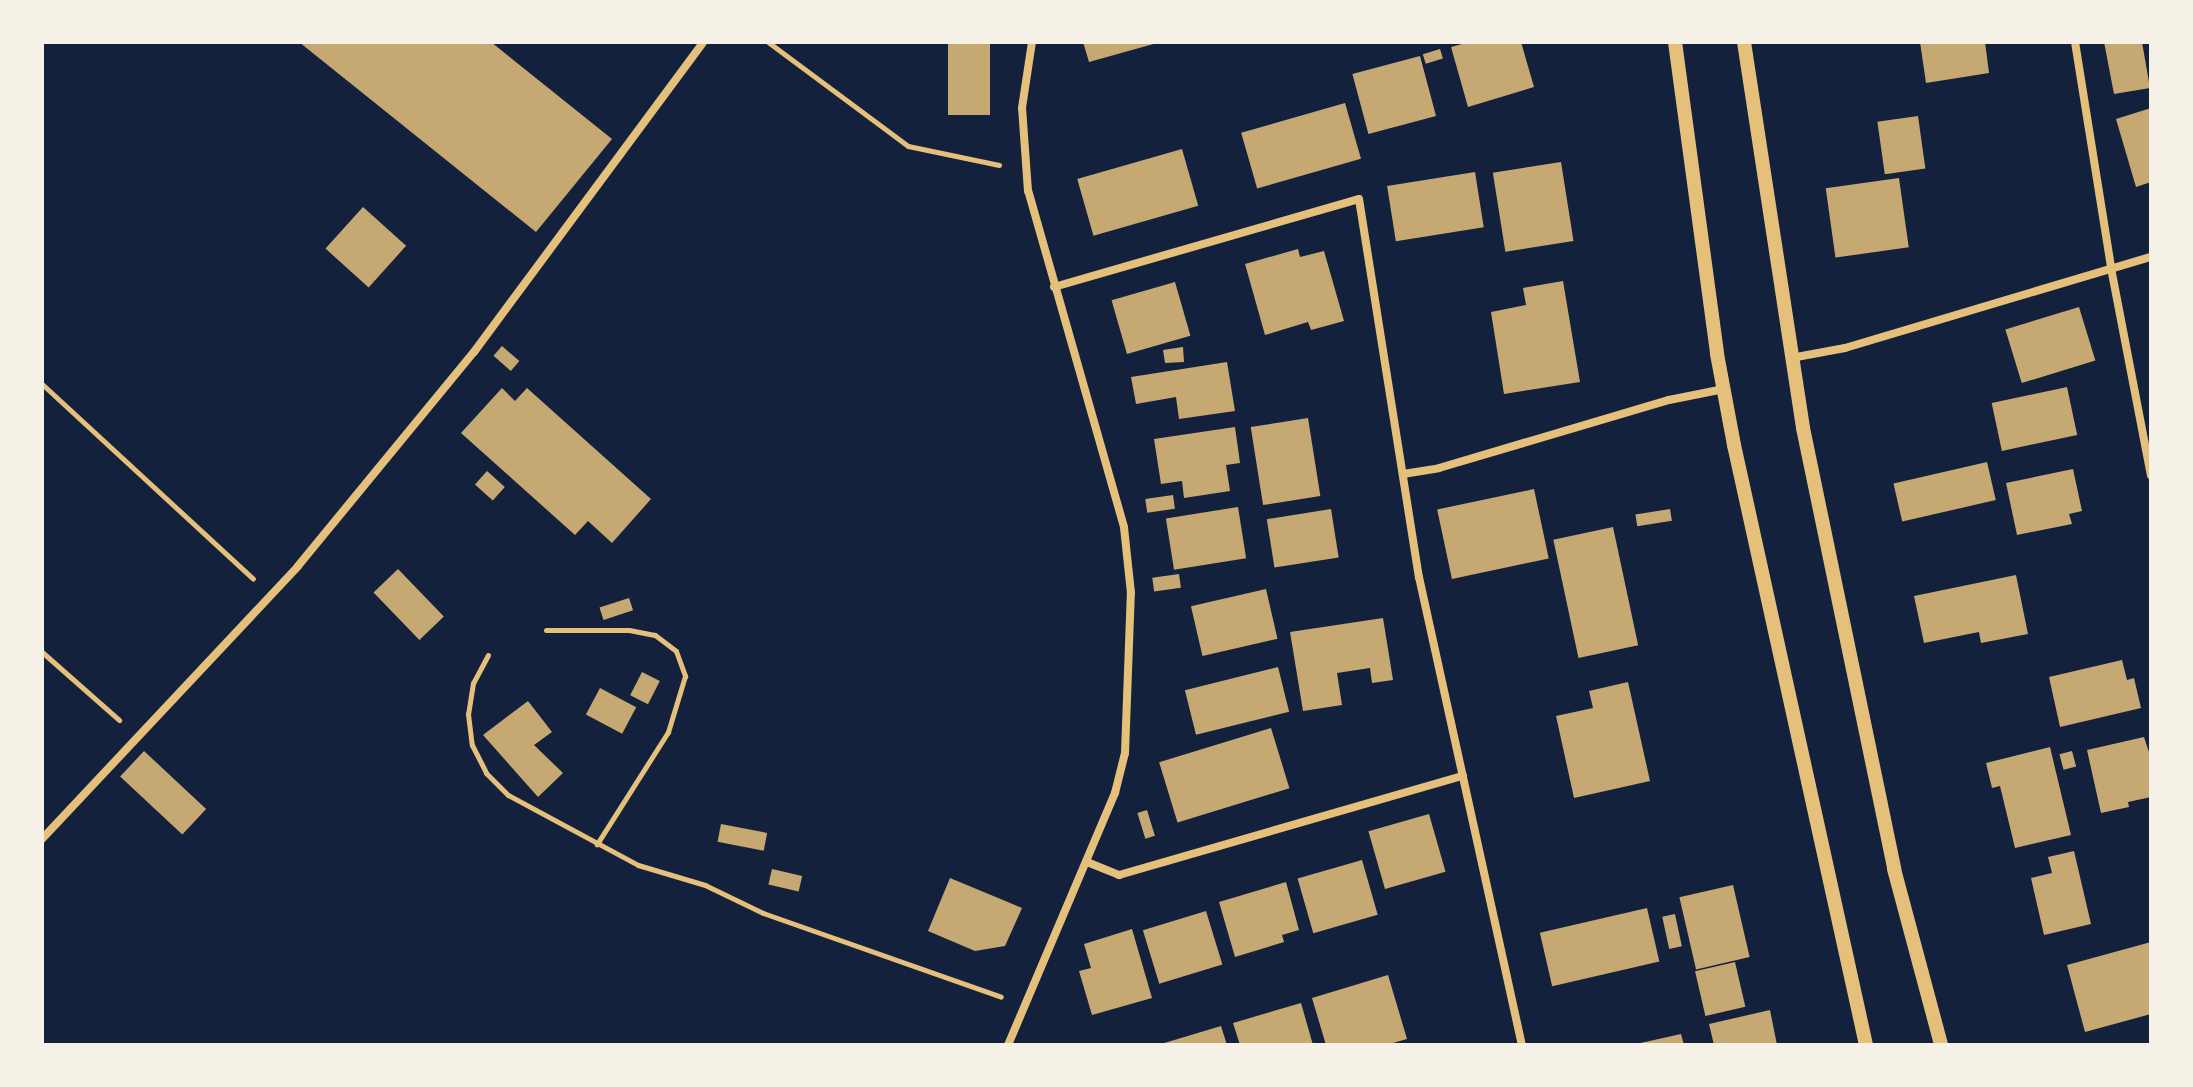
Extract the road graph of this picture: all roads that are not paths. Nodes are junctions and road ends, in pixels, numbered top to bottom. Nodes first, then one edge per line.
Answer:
1 (703, 42) edge
2 (1032, 42) edge
3 (1675, 42) edge
4 (1744, 42) edge
5 (2075, 42) edge
6 (2151, 257) edge
7 (2111, 268) junction
8 (1054, 287) junction
9 (1790, 358) junction
10 (1724, 389) junction
11 (1403, 474) junction
12 (2151, 475) edge
13 (1463, 776) junction
14 (42, 839) edge
15 (1087, 862) junction
16 (1008, 1045) edge
17 (1522, 1045) edge
18 (1866, 1045) edge
19 (1941, 1045) edge

1 - 14 street
2 - 8 street
3 - 10 street
4 - 9 street
5 - 7 street
6 - 7 street
7 - 9 street
7 - 12 street
8 - 11 street
8 - 15 street
9 - 19 street
10 - 11 street
10 - 18 street
11 - 13 street
13 - 15 street
13 - 17 street
15 - 16 street

